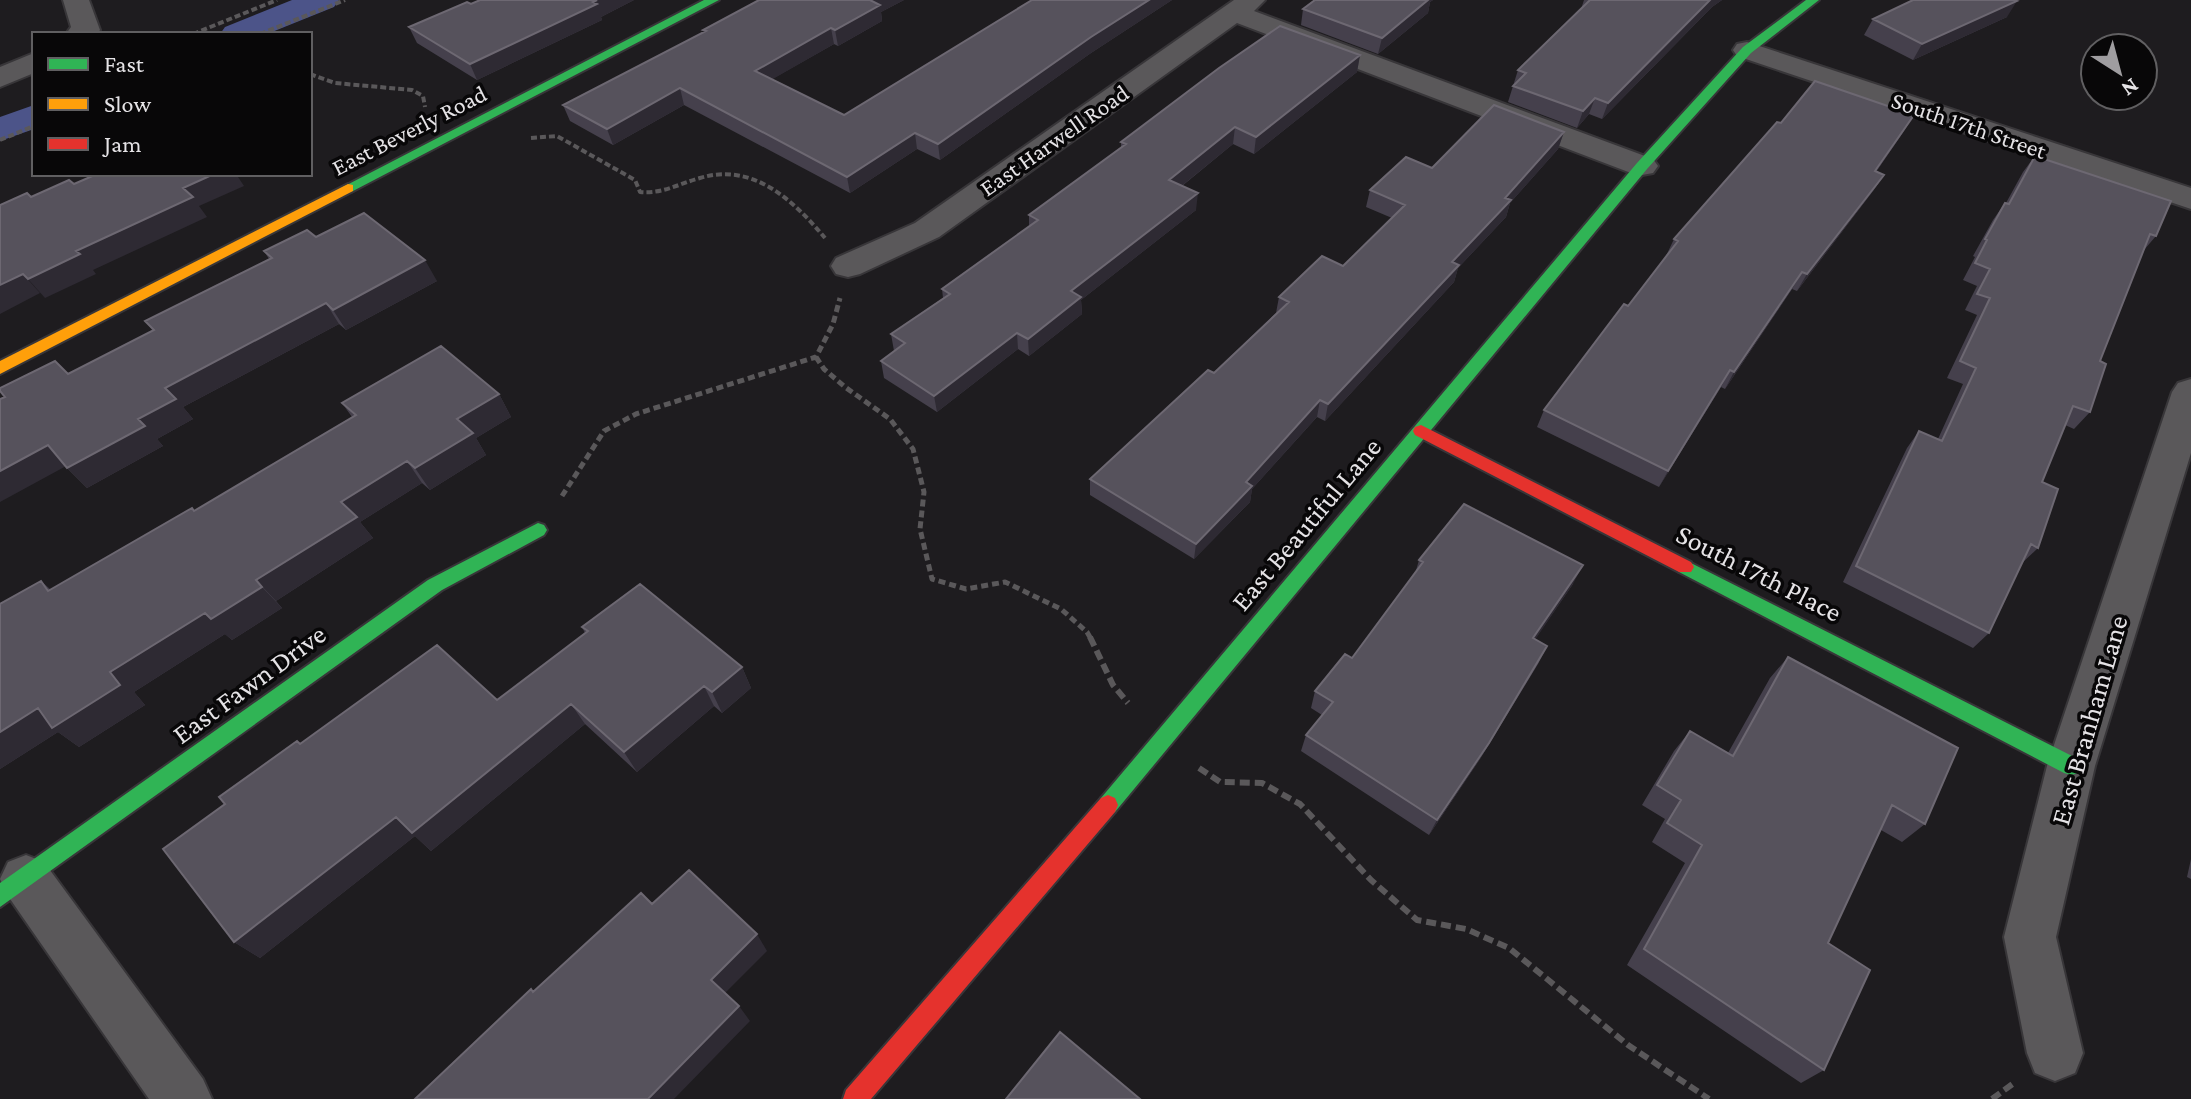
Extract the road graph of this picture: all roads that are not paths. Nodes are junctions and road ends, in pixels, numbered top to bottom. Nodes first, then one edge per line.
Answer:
1 (76, 0) edge
2 (713, 0) edge
3 (1813, 0) edge
4 (1243, 7) edge
5 (83, 32) edge
6 (1747, 50) junction
7 (32, 63) edge
8 (0, 78) edge
9 (1642, 166) junction
10 (2191, 199) edge
11 (848, 266) road end
12 (0, 368) edge
13 (2191, 392) edge
14 (1421, 431) junction
15 (538, 530) road end
16 (2071, 766) junction
17 (13, 887) edge
18 (2055, 1053) dead end
19 (183, 1099) edge
20 (855, 1099) edge

1 - 5 street
2 - 12 street, East Beverly Road
3 - 6 street, East Beautiful Lane
4 - 9 street
4 - 11 street, East Harwell Road
6 - 9 street, East Beautiful Lane
6 - 10 street, South 17th Street
7 - 8 street
9 - 14 street, East Beautiful Lane
13 - 16 street, East Branham Lane
14 - 16 street, South 17th Place
14 - 20 street, East Beautiful Lane
15 - 17 street, East Fawn Drive
16 - 18 street, East Branham Lane
17 - 19 street

